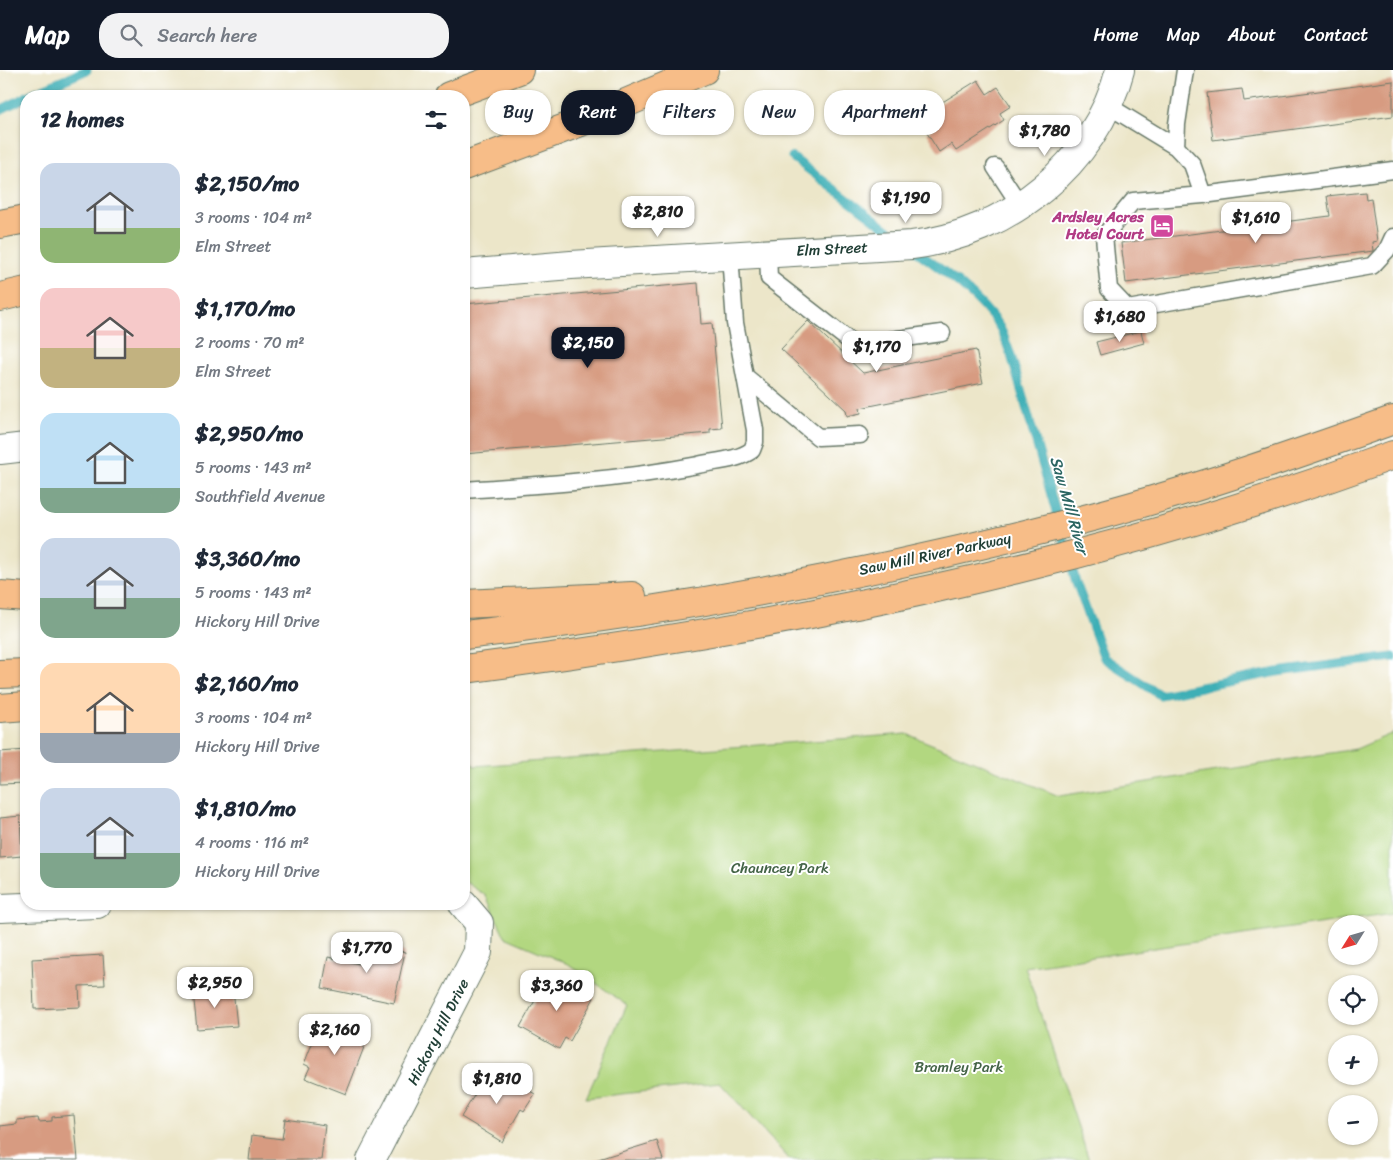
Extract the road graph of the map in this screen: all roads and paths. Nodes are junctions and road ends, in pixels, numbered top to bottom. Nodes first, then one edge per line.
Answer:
1 (519, 70) edge
2 (704, 70) edge
3 (1120, 70) edge
4 (1185, 70) edge
5 (465, 90) edge
6 (1108, 105) junction
7 (1176, 147) junction
8 (470, 164) edge
9 (995, 166) dead end
10 (1393, 170) edge
11 (1203, 195) junction
12 (1020, 204) junction
13 (20, 219) edge
14 (0, 224) edge
15 (1393, 237) edge
16 (768, 253) junction
17 (730, 255) junction
18 (470, 273) edge
19 (20, 292) edge
20 (0, 297) edge
21 (942, 333) dead end
22 (746, 376) junction
23 (1393, 420) edge
24 (860, 435) dead end
25 (20, 448) edge
26 (0, 450) edge
27 (1393, 455) edge
28 (470, 490) edge
29 (766, 589) junction
30 (0, 596) edge
31 (20, 597) edge
32 (470, 604) edge
33 (470, 634) edge
34 (470, 667) edge
35 (20, 673) edge
36 (0, 674) edge
37 (20, 706) edge
38 (0, 708) edge
39 (20, 907) edge
40 (0, 908) edge
41 (468, 910) edge
42 (371, 1160) edge

1 - 5 highway
2 - 8 highway
3 - 6 street, Elm Street
4 - 7 lane
6 - 7 lane
6 - 12 street, Elm Street
7 - 11 lane
9 - 12 lane
10 - 11 lane
11 - 15 lane
12 - 16 street, Elm Street
13 - 14 highway
16 - 17 street, Elm Street
16 - 21 lane
17 - 18 street, Elm Street
17 - 22 lane
19 - 20 highway
22 - 24 lane
22 - 28 lane
23 - 29 highway, Saw Mill River Parkway
25 - 26 street
27 - 34 highway
29 - 32 highway
29 - 33 highway, Saw Mill River Parkway
30 - 31 highway
35 - 36 highway
37 - 38 highway
39 - 40 street
41 - 42 street, Hickory Hill Drive

